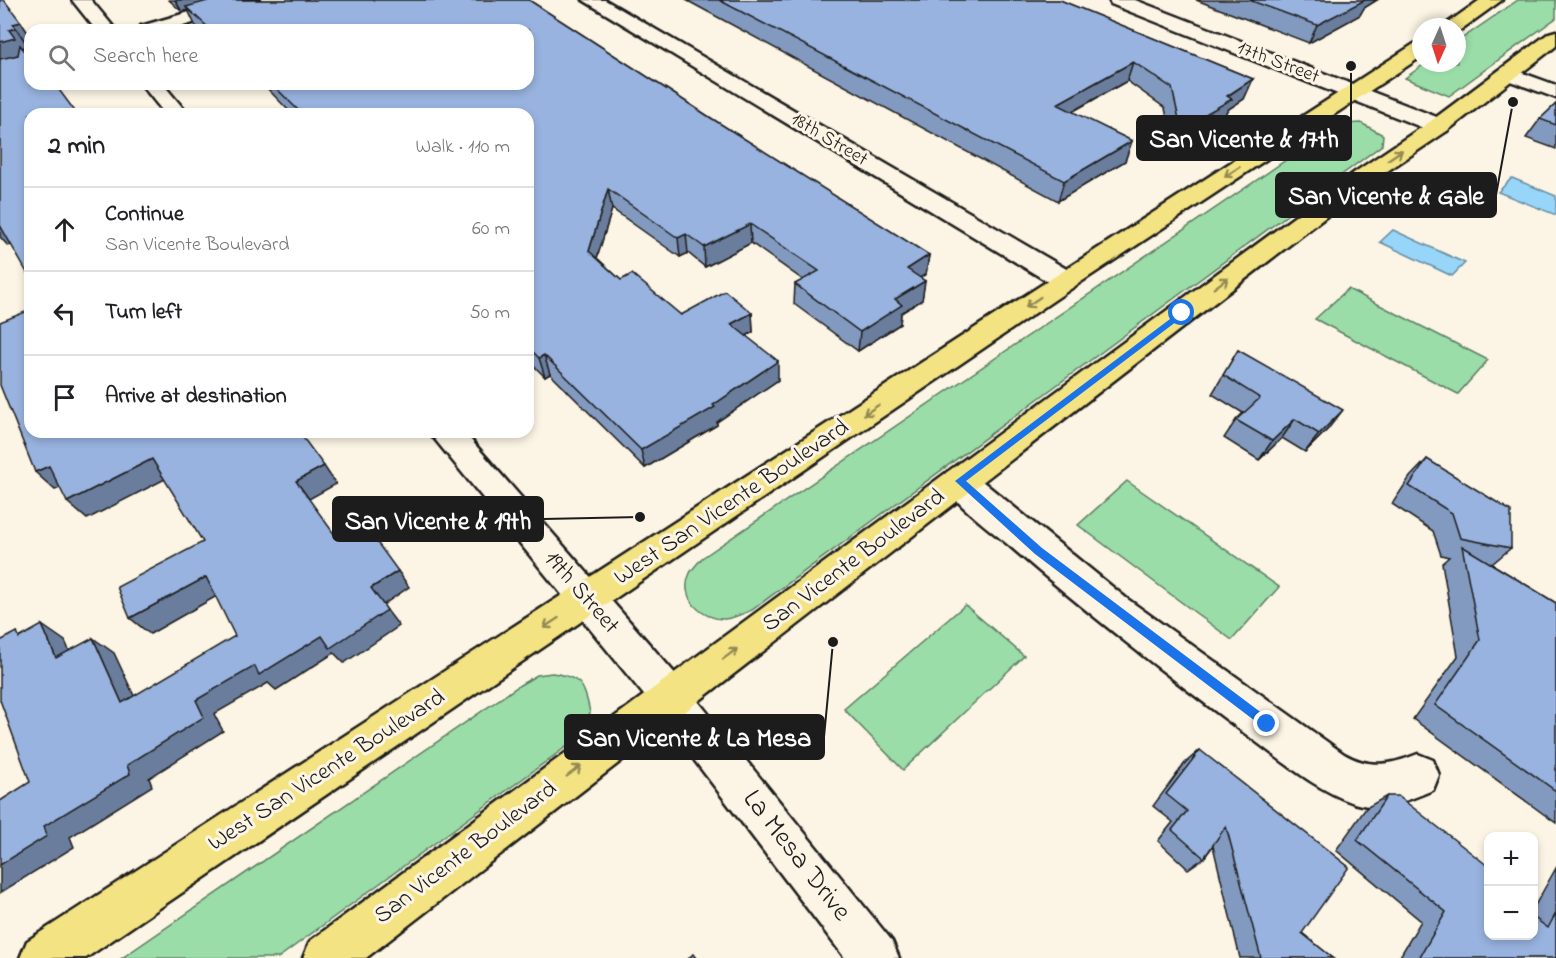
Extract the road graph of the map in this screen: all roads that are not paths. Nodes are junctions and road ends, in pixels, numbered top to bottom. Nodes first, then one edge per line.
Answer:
1 (81, 0) edge
2 (251, 0) edge
3 (592, 0) edge
4 (1118, 0) edge
5 (1493, 0) edge
6 (1466, 18) edge
7 (101, 24) edge
8 (169, 24) edge
9 (1556, 37) edge
10 (1412, 54) edge
11 (1509, 74) junction
12 (157, 90) edge
13 (1556, 92) edge
14 (1354, 93) junction
15 (172, 108) edge
16 (1439, 126) junction
17 (1065, 280) junction
18 (450, 438) edge
19 (960, 481) junction
20 (586, 600) junction
21 (671, 698) junction
22 (1418, 775) dead end
23 (44, 958) edge
24 (327, 958) edge
25 (875, 958) edge

1 - 7 street
2 - 8 street
3 - 17 street, 18th Street
4 - 14 street, 17th Street
5 - 6 main road
9 - 11 main road, San Vicente Boulevard
10 - 14 main road, West San Vicente Boulevard
11 - 13 street
11 - 16 main road, San Vicente Boulevard
12 - 15 street
14 - 16 street, 17th Street
14 -> 17 main road, West San Vicente Boulevard
19 -> 16 main road, San Vicente Boulevard
17 -> 20 main road, West San Vicente Boulevard
18 - 20 street, 19th Street
21 -> 19 main road, San Vicente Boulevard
19 - 22 street
20 - 21 street, 19th Street
20 -> 23 main road, West San Vicente Boulevard
24 -> 21 main road, San Vicente Boulevard
21 - 25 street, La Mesa Drive

